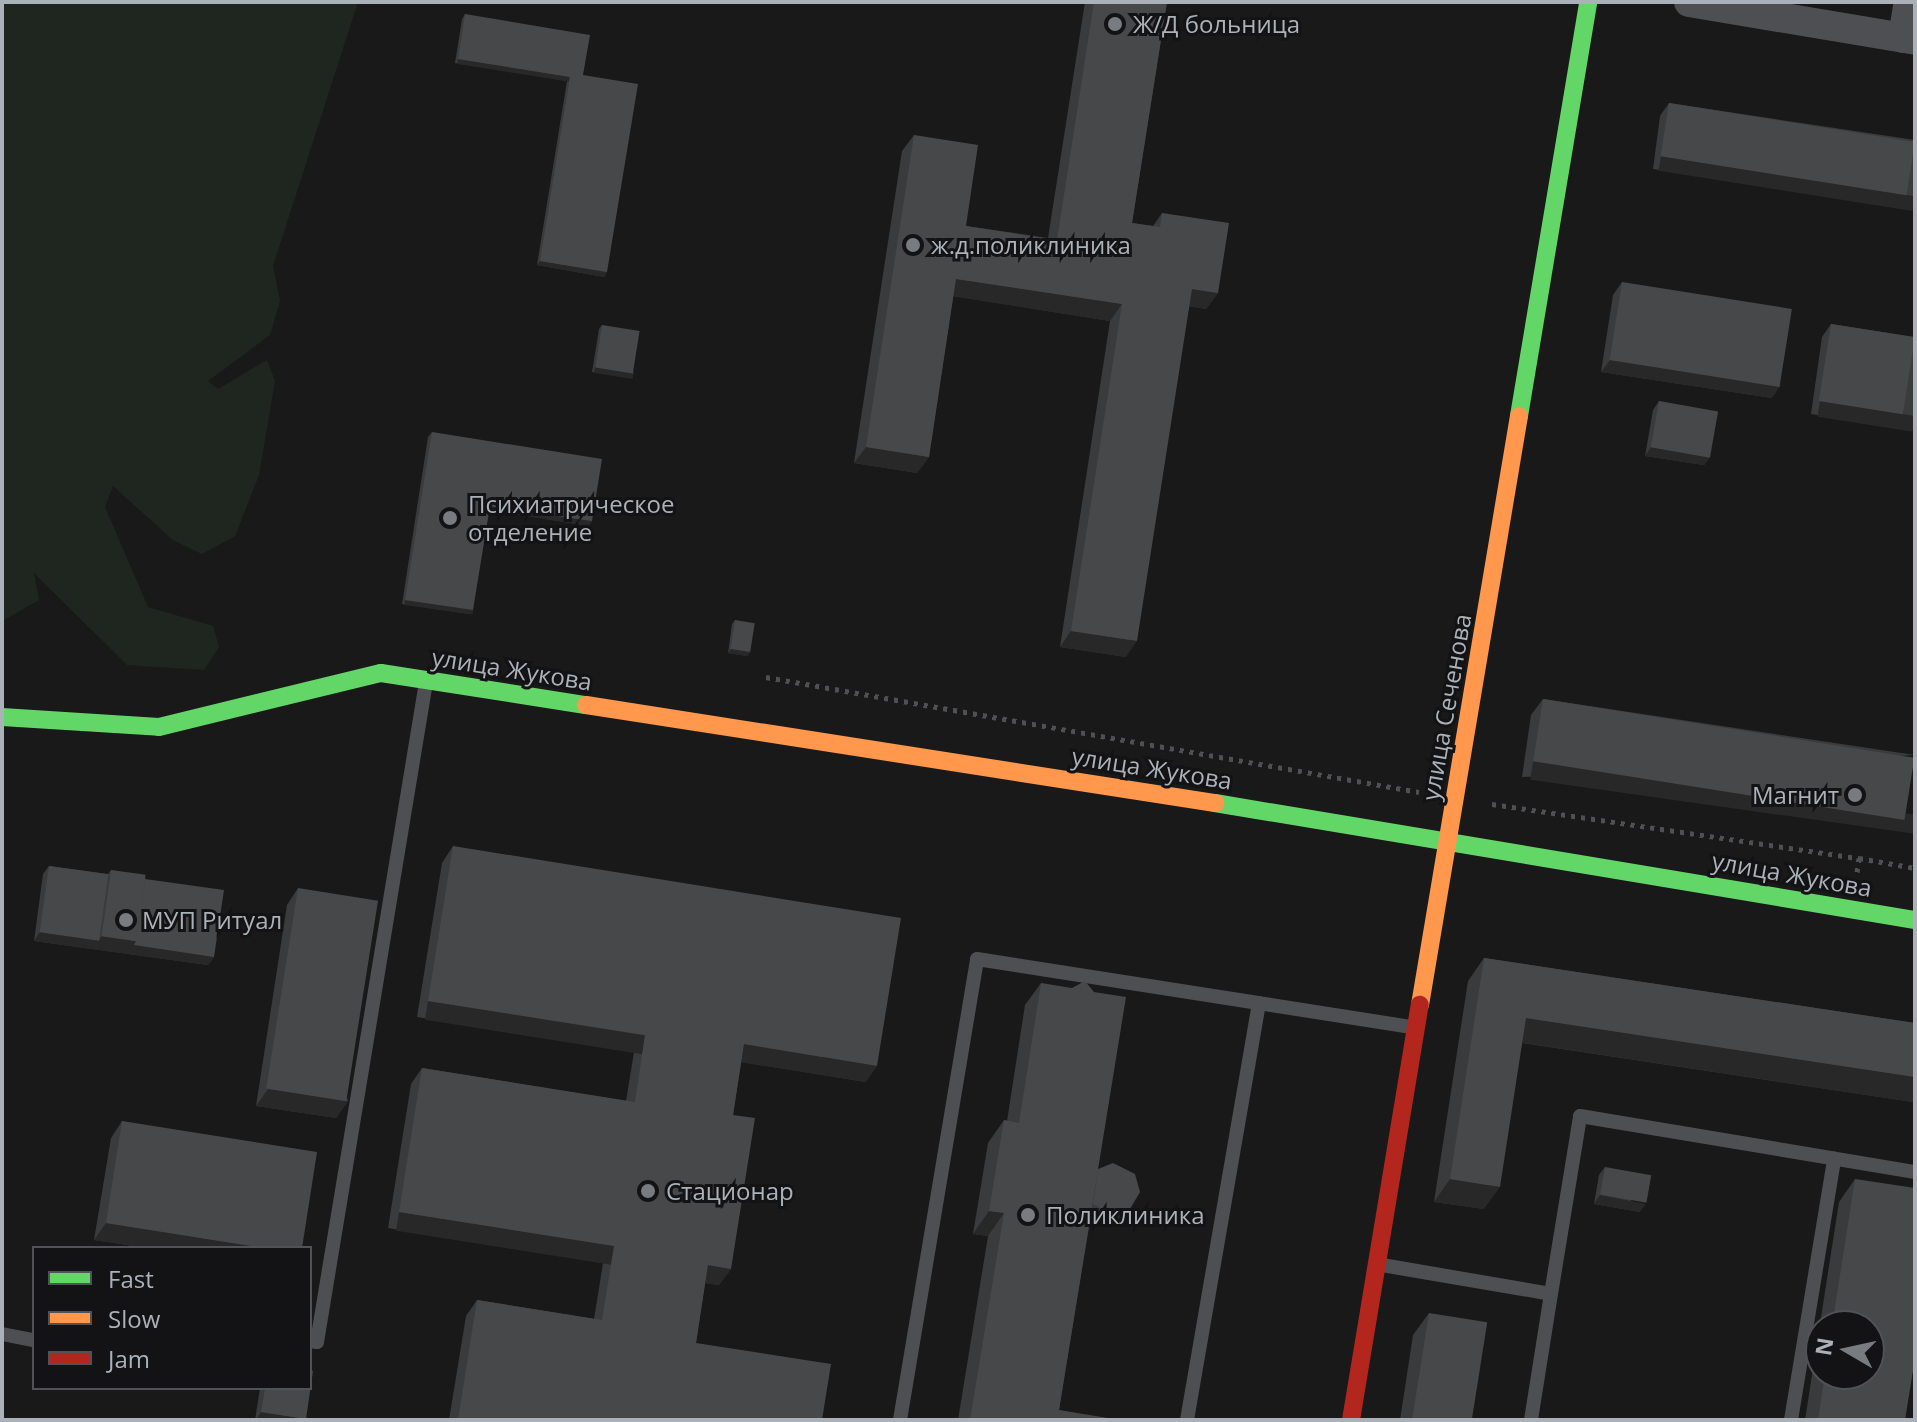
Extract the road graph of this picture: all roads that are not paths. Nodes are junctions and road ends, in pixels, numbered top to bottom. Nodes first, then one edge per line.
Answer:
1 (1588, 2) edge
2 (1689, 2) edge
3 (1909, 2) edge
4 (1909, 39) edge
5 (426, 680) junction
6 (2, 717) edge
7 (1448, 839) junction
8 (1915, 920) edge
9 (1259, 1003) junction
10 (1417, 1028) junction
11 (1834, 1159) junction
12 (1915, 1172) edge
13 (1377, 1264) junction
14 (1551, 1294) junction
15 (2, 1334) edge
16 (32, 1340) edge
17 (312, 1341) edge
18 (900, 1420) edge
19 (1187, 1420) edge
20 (1351, 1420) edge
21 (1531, 1420) edge
22 (1791, 1420) edge

1 - 7 street, улица Сеченова
2 - 4 street
3 - 4 street
5 - 6 street, улица Жукова
5 - 7 street, улица Жукова
5 - 17 lane
7 - 8 street, улица Жукова
7 - 10 street, улица Сеченова
9 - 10 lane
9 - 18 lane
9 - 19 lane
10 - 13 street, улица Сеченова
11 - 12 lane
11 - 14 lane
11 - 22 lane
13 - 14 lane
13 - 20 street, улица Сеченова
14 - 21 lane
15 - 16 lane

